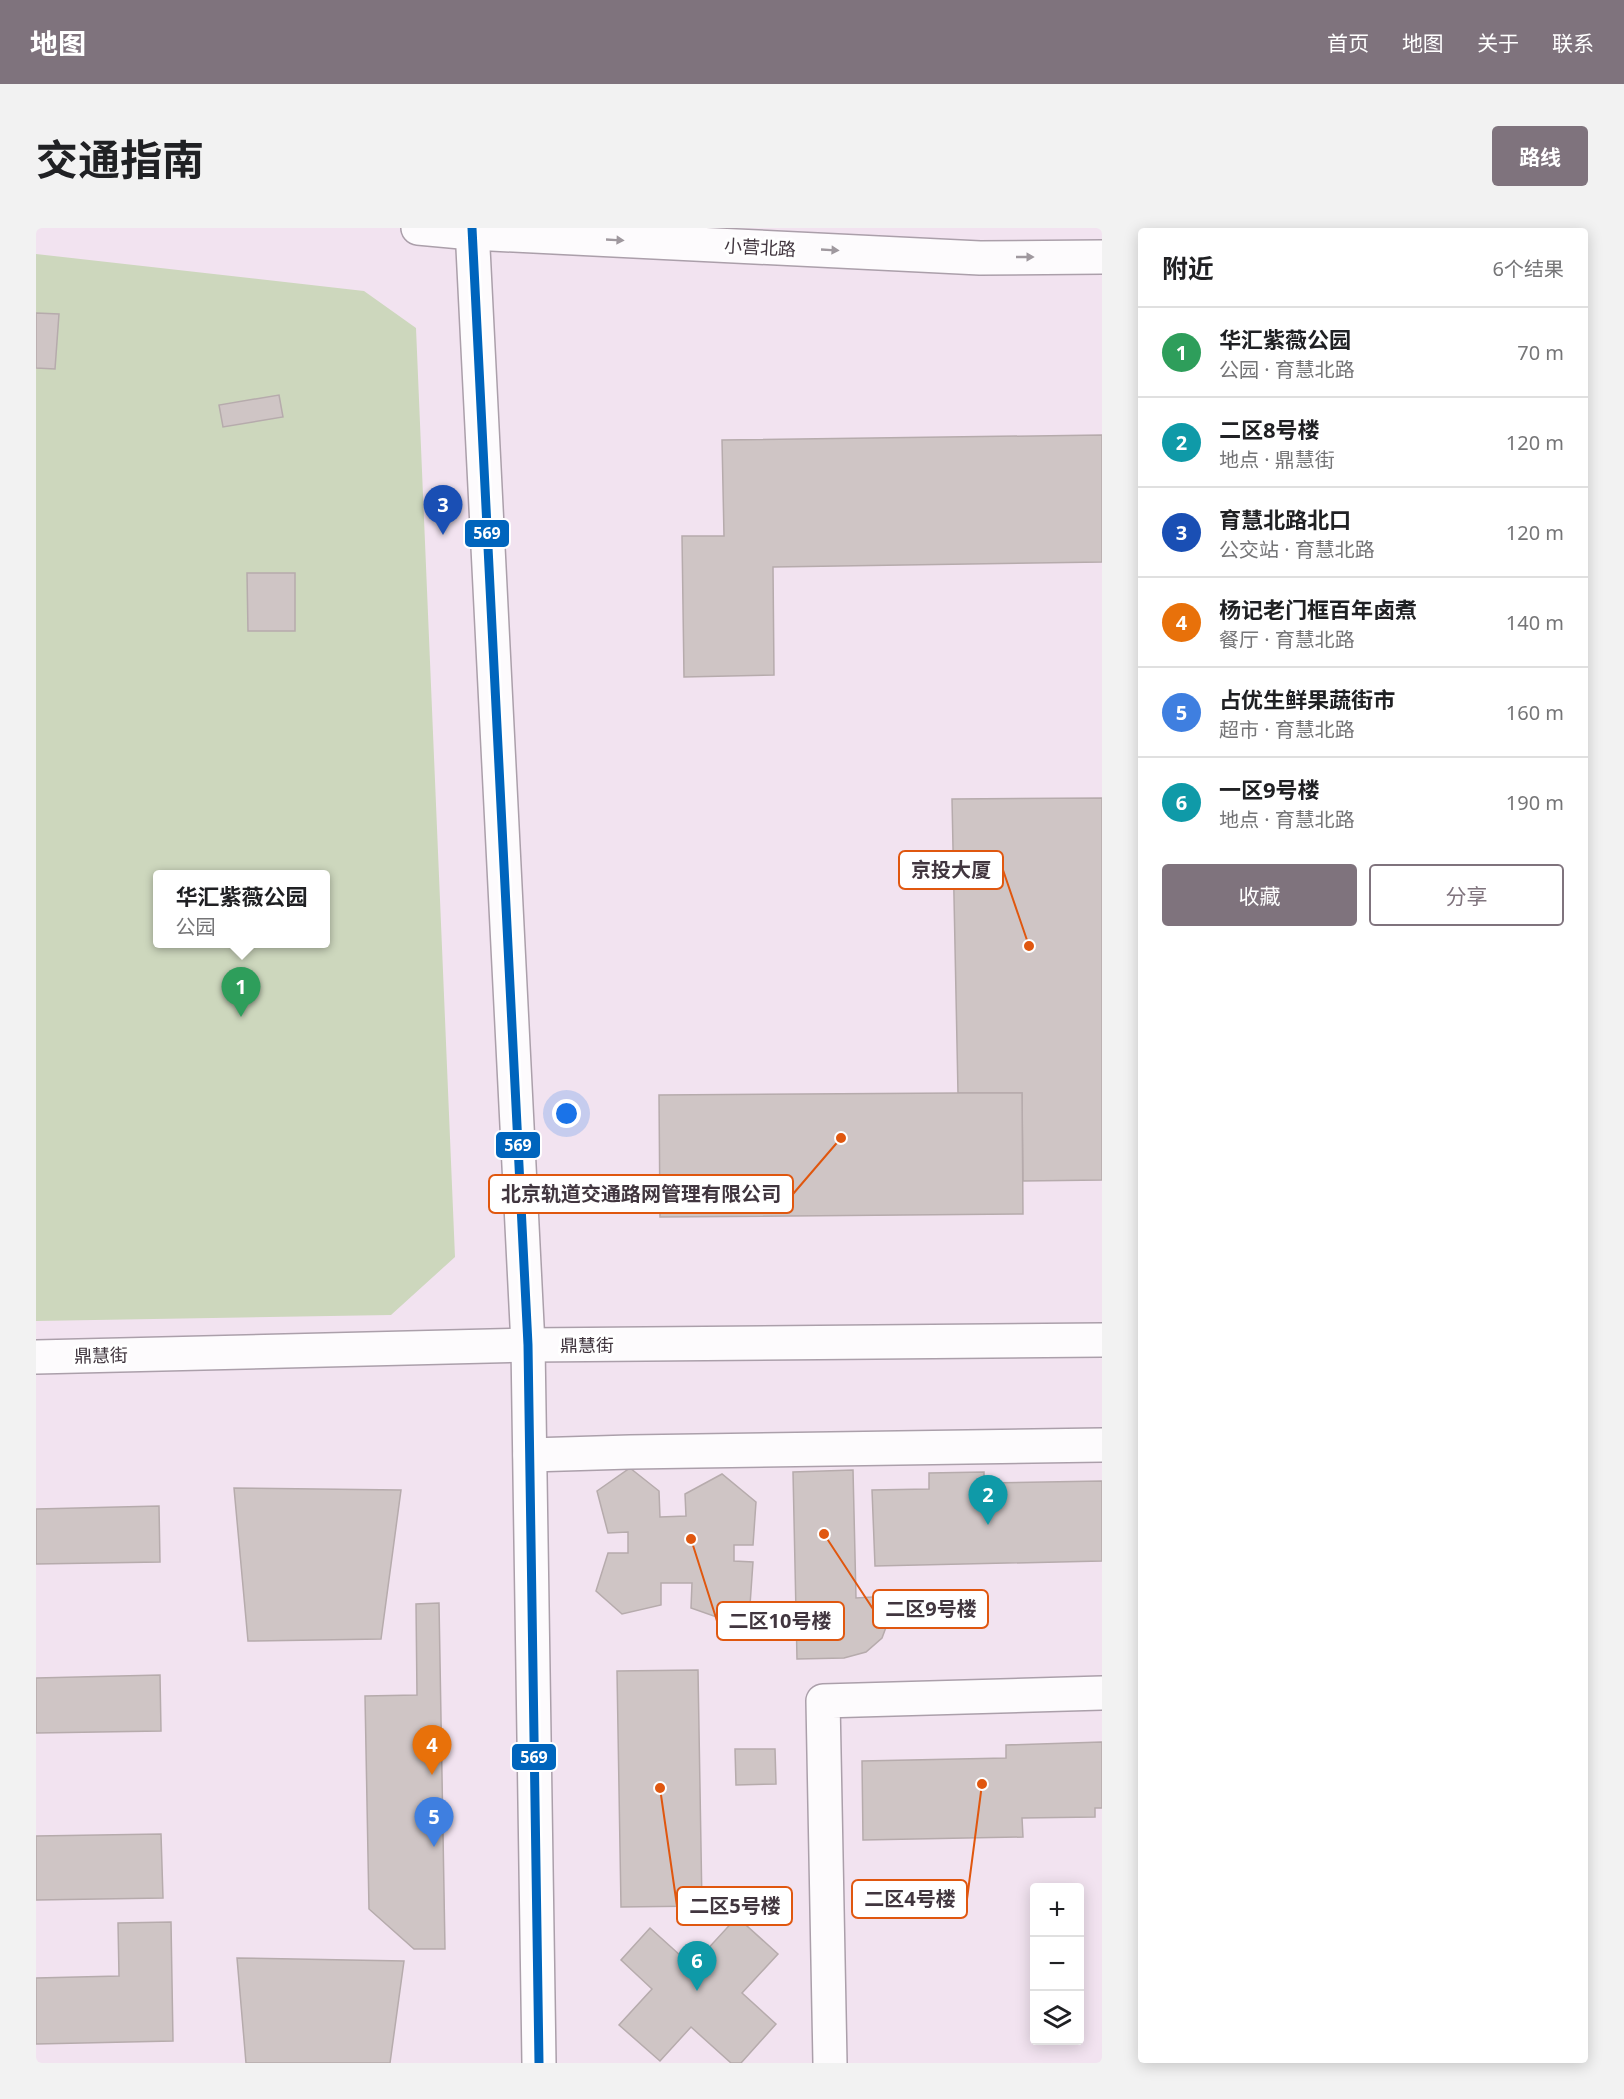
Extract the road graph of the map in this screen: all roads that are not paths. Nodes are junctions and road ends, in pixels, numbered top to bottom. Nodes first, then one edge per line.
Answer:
1 (418, 228) edge
2 (472, 230) edge
3 (1102, 257) edge
4 (1102, 1340) edge
5 (528, 1345) junction
6 (36, 1357) edge
7 (1102, 1445) edge
8 (530, 1455) junction
9 (1102, 1693) edge
10 (539, 2063) edge
11 (830, 2063) edge

1 - 2 street, 小营北路
2 -> 3 street, 小营北路
2 - 5 street
4 - 5 street, 鼎慧街
5 - 6 street, 鼎慧街
5 - 8 street
7 - 8 street
8 - 10 street
9 - 11 street

